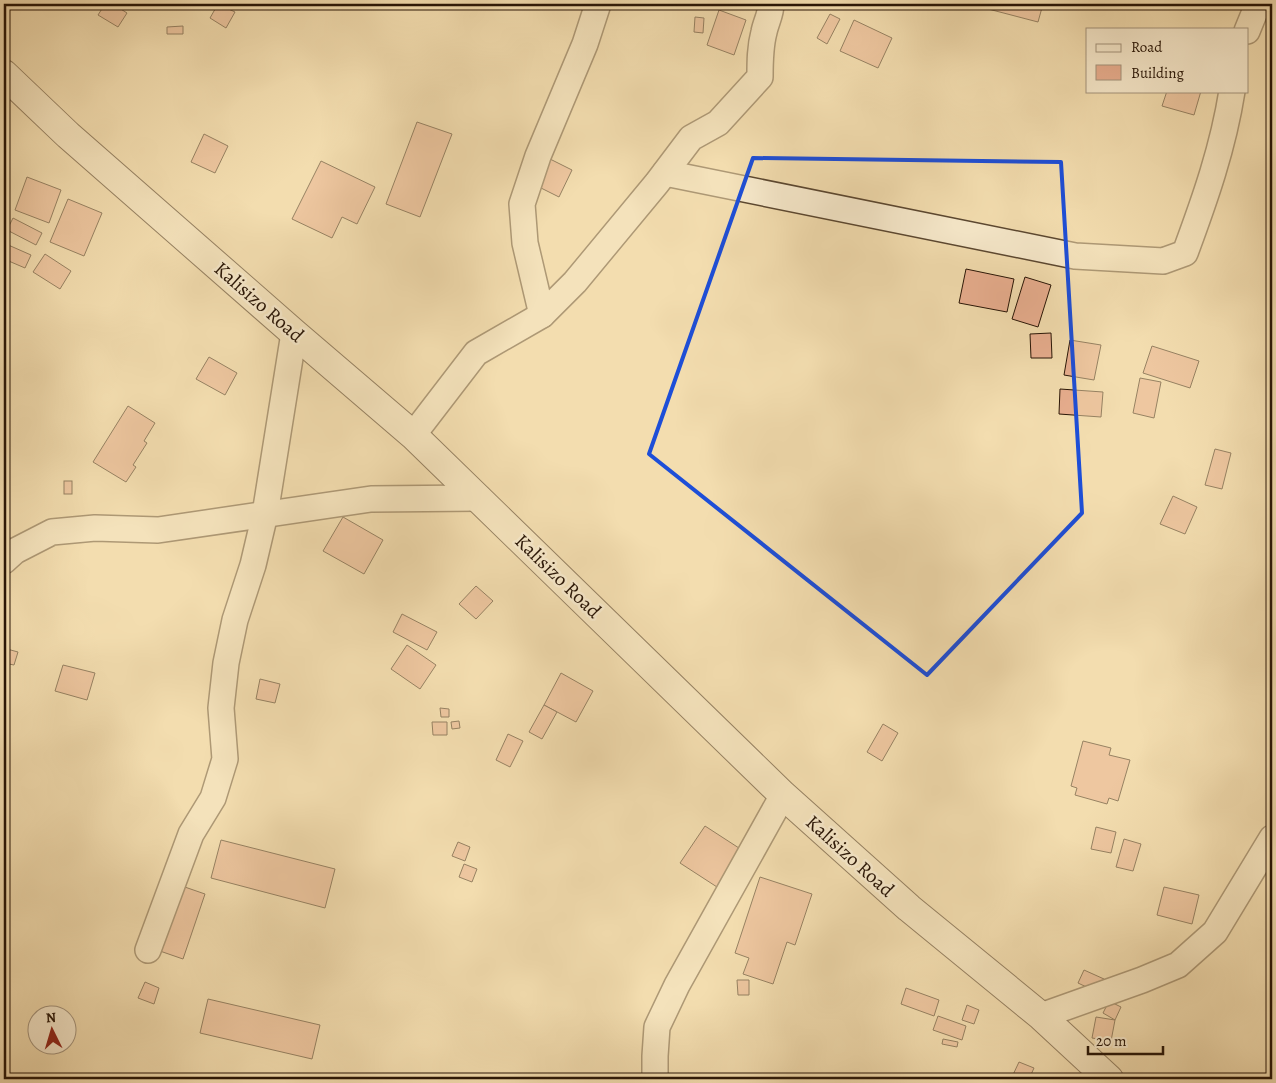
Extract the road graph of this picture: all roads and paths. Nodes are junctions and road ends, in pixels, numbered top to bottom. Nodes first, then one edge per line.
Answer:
1 (598, 4) edge
2 (771, 4) edge
3 (1258, 4) edge
4 (1248, 28) edge
5 (4, 74) edge
6 (1232, 92) edge
7 (665, 173) junction
8 (542, 315) junction
9 (294, 333) junction
10 (413, 435) junction
11 (478, 498) junction
12 (265, 514) junction
13 (4, 561) edge
14 (783, 796) junction
15 (1272, 838) edge
16 (148, 950) dead end
17 (1041, 1016) junction
18 (655, 1079) edge
19 (1109, 1079) edge

1 - 8 street
2 - 7 street
3 - 4 street
5 - 9 street, Kalisizo Road
6 - 7 street
7 - 8 street
8 - 10 street
9 - 10 street, Kalisizo Road
9 - 12 street
10 - 11 street, Kalisizo Road
11 - 12 street
11 - 14 street, Kalisizo Road
12 - 13 street
12 - 16 street
14 - 17 street, Kalisizo Road
14 - 18 street
15 - 17 street
17 - 19 street, Kalisizo Road

